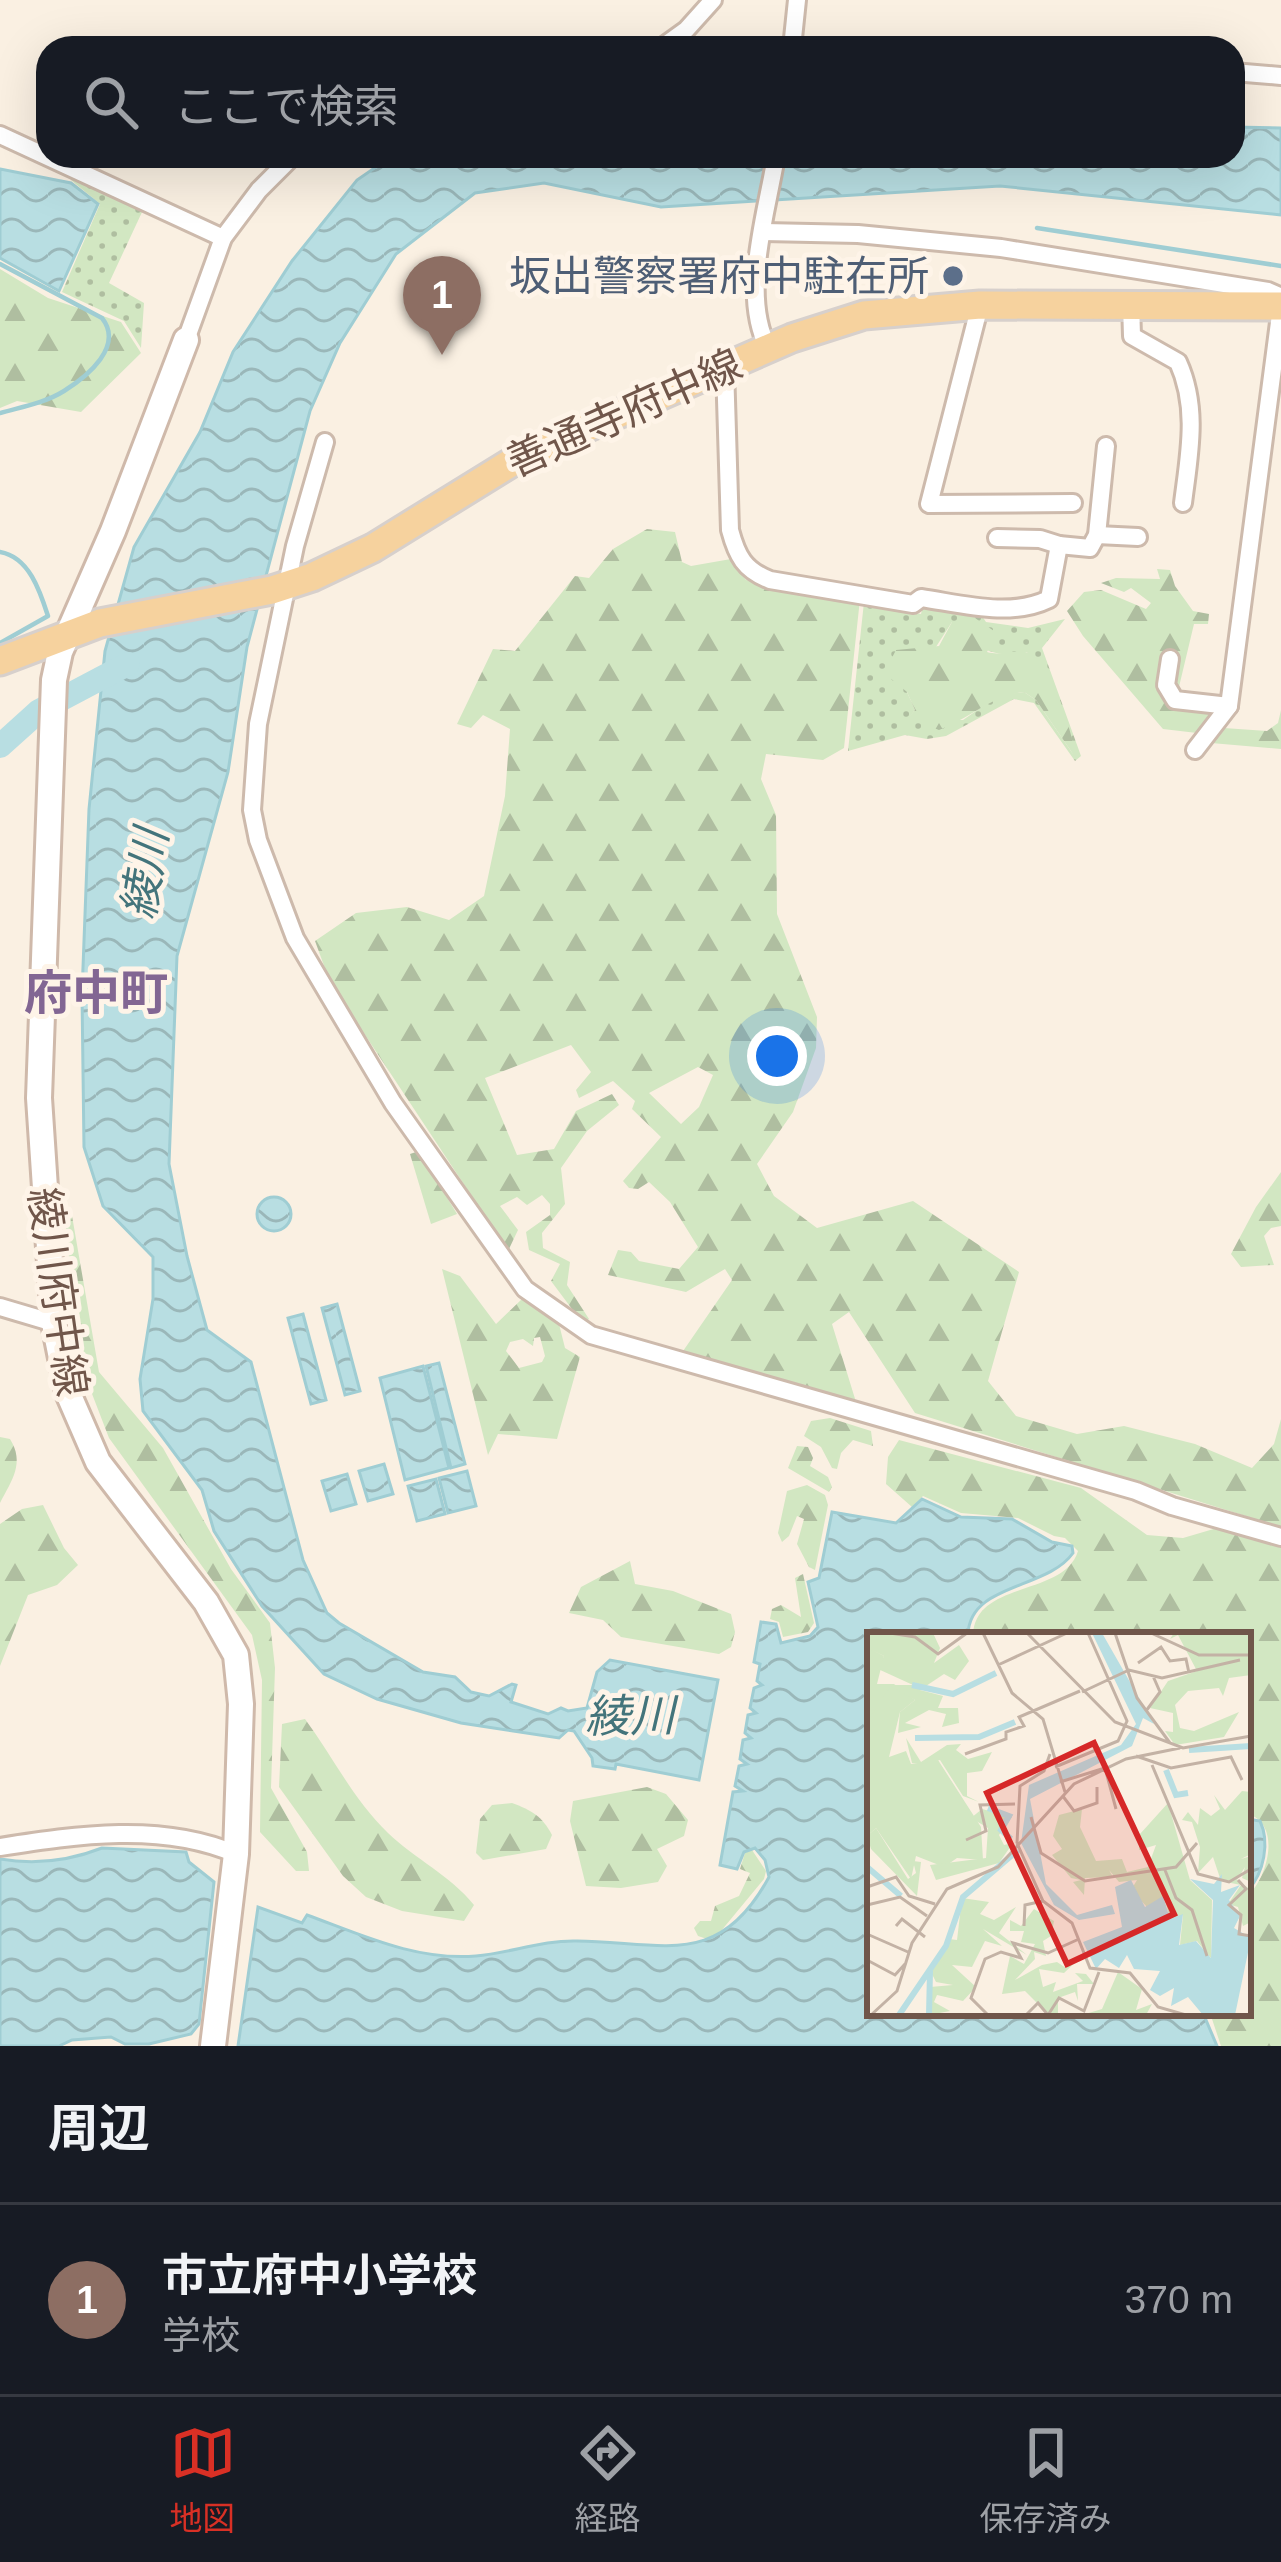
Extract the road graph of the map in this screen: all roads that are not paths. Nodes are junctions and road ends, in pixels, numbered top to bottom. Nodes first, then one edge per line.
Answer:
1 (713, 0) edge
2 (797, 0) edge
3 (678, 36) edge
4 (793, 36) edge
5 (1245, 73) edge
6 (1281, 76) edge
7 (0, 135) edge
8 (36, 152) edge
9 (71, 168) edge
10 (281, 168) edge
11 (774, 168) edge
12 (764, 230) junction
13 (223, 238) junction
14 (1132, 303) junction
15 (980, 305) junction
16 (1281, 306) edge
17 (186, 340) joint
18 (768, 348) junction
19 (725, 368) junction
20 (325, 442) dead end
21 (1106, 446) dead end
22 (1073, 503) dead end
23 (1183, 503) dead end
24 (1097, 535) junction
25 (1138, 537) dead end
26 (997, 538) dead end
27 (1059, 545) junction
28 (280, 588) junction
29 (69, 633) junction
30 (1170, 659) dead end
31 (0, 662) edge
32 (1228, 706) junction
33 (1195, 750) dead end
34 (0, 1307) edge
35 (54, 1323) junction
36 (1281, 1537) edge
37 (0, 1847) edge
38 (236, 1854) junction
39 (213, 2046) edge

1 - 3 street
2 - 4 street
5 - 6 street
7 - 8 street
9 - 13 street
10 - 13 street
11 - 12 street
12 - 16 street
12 - 18 street
13 - 17 street
14 - 15 main road, 善通寺府中線
14 - 16 main road, 善通寺府中線
14 - 23 street
15 - 18 main road, 善通寺府中線
15 - 22 street
16 - 32 street
17 - 29 main road, 綾川府中線
18 - 19 main road, 善通寺府中線
19 - 27 street
19 - 28 main road, 善通寺府中線
20 - 28 street
21 - 24 street
24 - 25 street
24 - 27 street
26 - 27 street
28 - 29 main road, 善通寺府中線
28 - 36 street
29 - 31 main road, 善通寺府中線
29 - 35 main road, 綾川府中線
30 - 32 street
32 - 33 street
34 - 35 street
35 - 38 main road, 綾川府中線
37 - 38 street
38 - 39 main road, 綾川府中線

